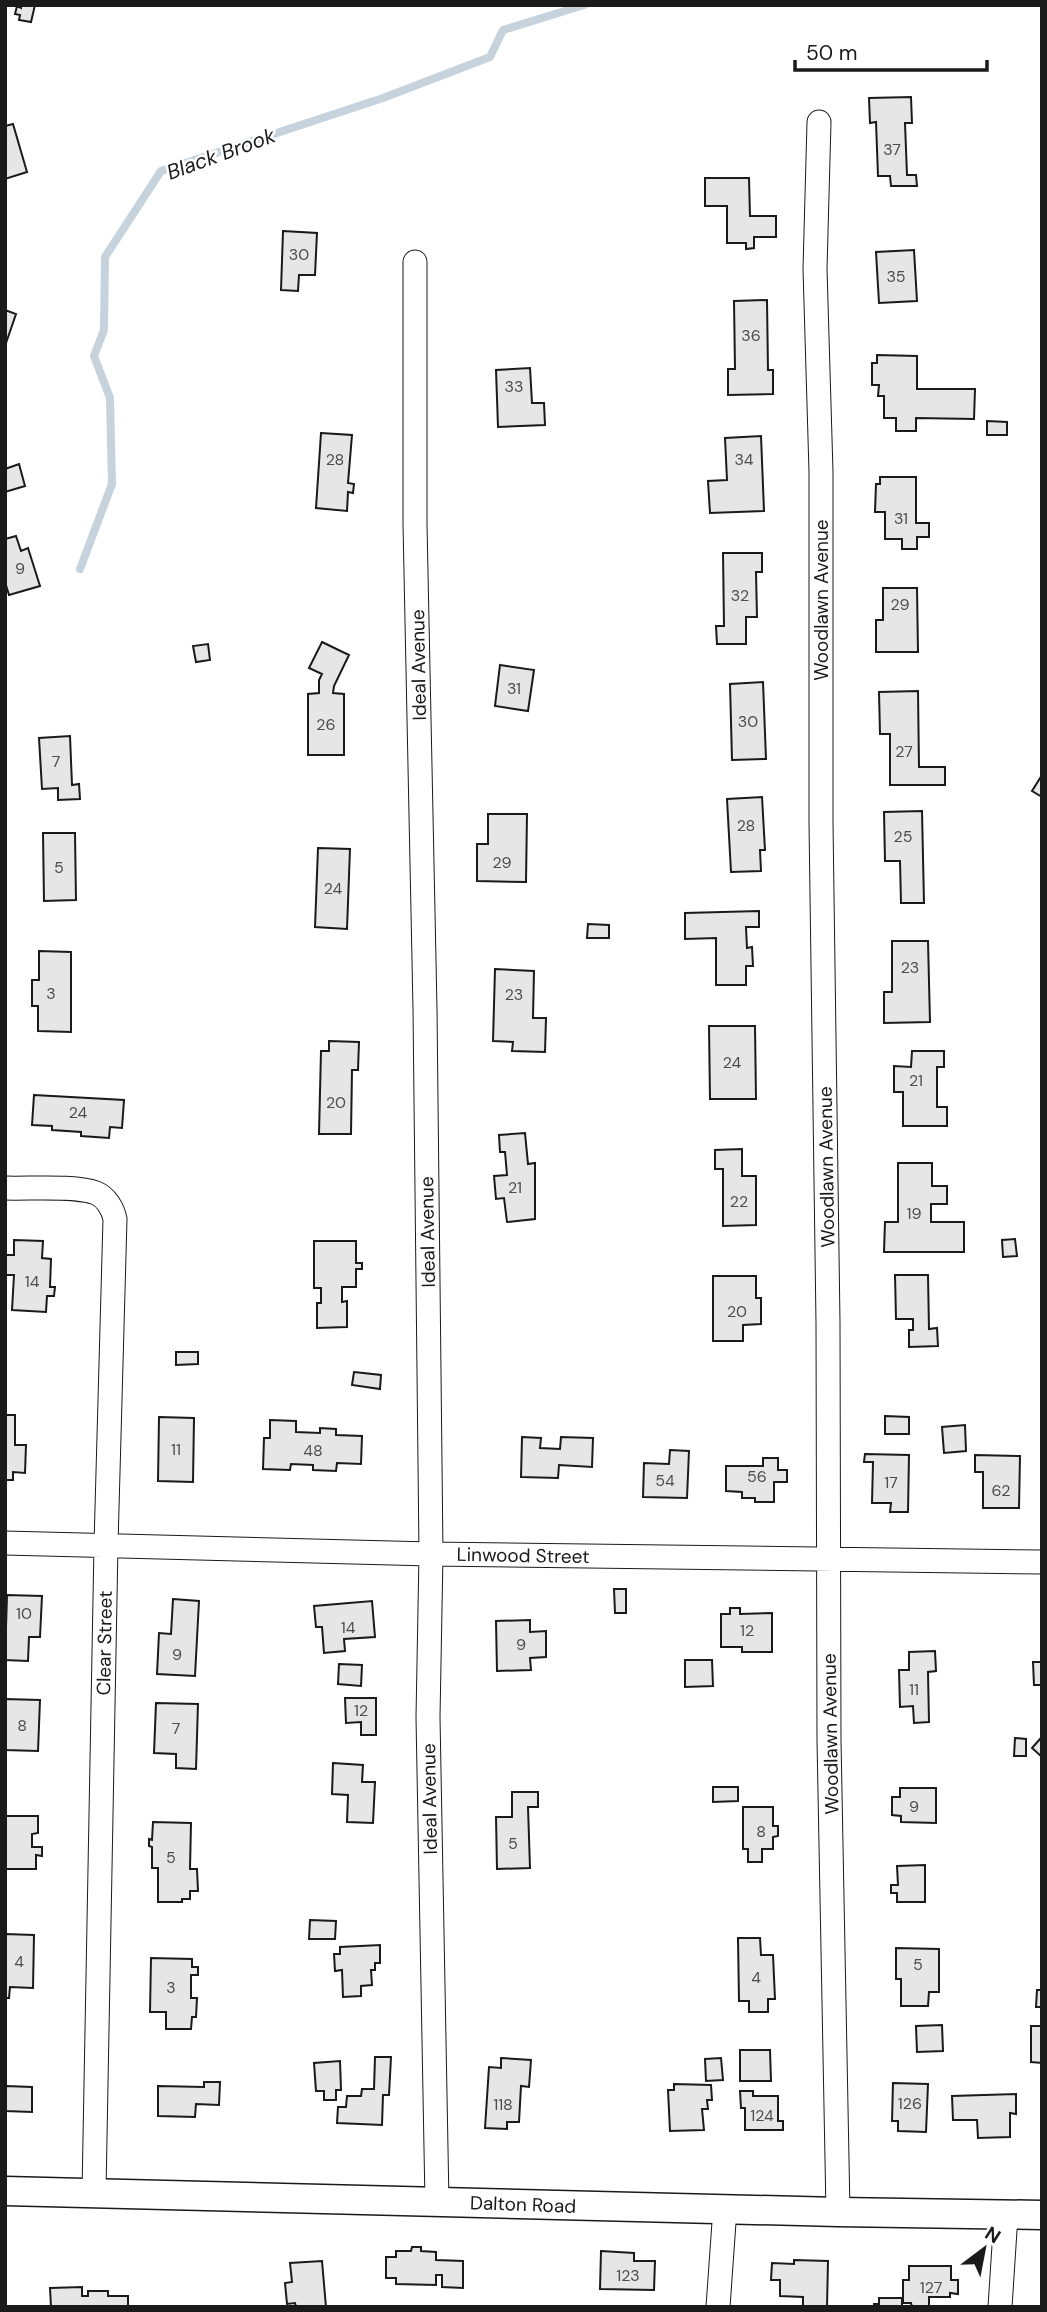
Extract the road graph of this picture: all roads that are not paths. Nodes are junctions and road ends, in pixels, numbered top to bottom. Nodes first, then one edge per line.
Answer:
1 (819, 122) dead end
2 (415, 262) dead end
3 (5, 1188) edge
4 (5, 1543) edge
5 (106, 1545) junction
6 (431, 1554) junction
7 (828, 1558) junction
8 (1042, 1562) edge
9 (5, 2191) edge
10 (94, 2192) junction
11 (437, 2202) junction
12 (725, 2208) junction
13 (838, 2212) junction
14 (1006, 2215) junction
15 (1042, 2215) edge
16 (718, 2307) edge
17 (1000, 2307) edge

1 - 7 street, Woodlawn Avenue
2 - 6 street, Ideal Avenue
3 - 5 street, Clear Street
4 - 5 street, Linwood Street
5 - 6 street, Linwood Street
5 - 10 street, Clear Street
6 - 7 street, Linwood Street
6 - 11 street, Ideal Avenue
7 - 8 street, Linwood Street
7 - 13 street, Woodlawn Avenue
9 - 10 street, Dalton Road
10 - 11 street, Dalton Road
11 - 12 street, Dalton Road
12 - 13 street, Dalton Road
12 - 16 street
13 - 14 street, Dalton Road
14 - 15 street, Dalton Road
14 - 17 street

